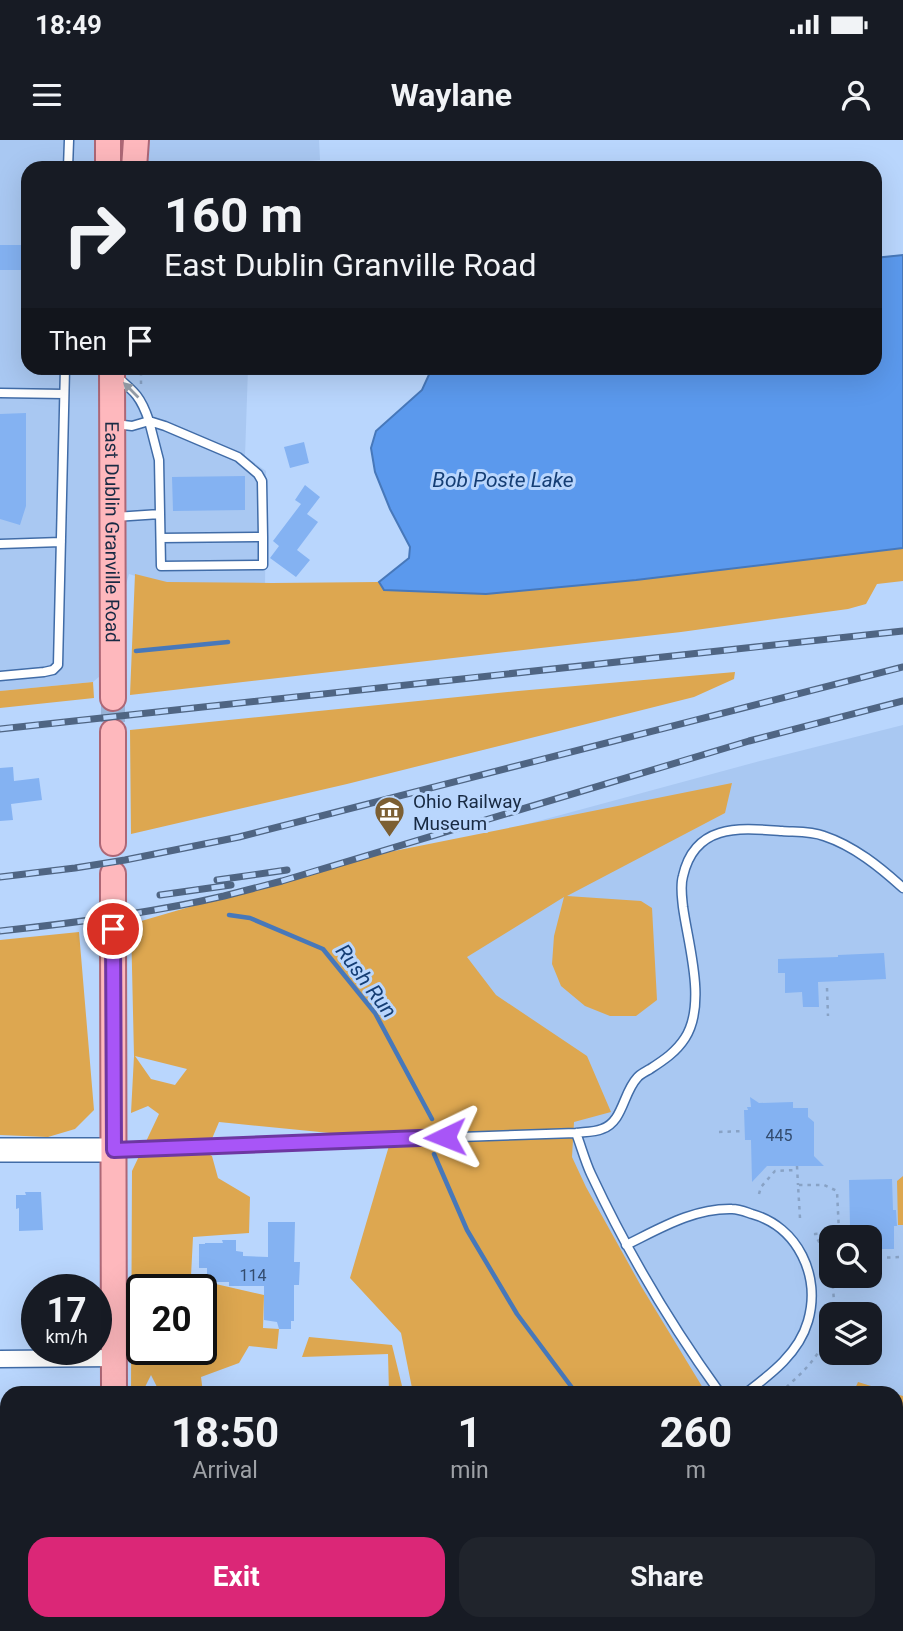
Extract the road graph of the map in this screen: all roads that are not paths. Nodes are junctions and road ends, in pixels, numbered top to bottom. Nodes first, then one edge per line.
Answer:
1 (69, 140) edge
2 (108, 140) edge
3 (136, 140) edge
4 (68, 161) edge
5 (108, 161) edge
6 (134, 161) edge
7 (65, 375) edge
8 (112, 375) edge
9 (117, 375) edge
10 (0, 393) edge
11 (64, 394) junction
12 (149, 421) junction
13 (112, 424) junction
14 (160, 514) junction
15 (113, 517) junction
16 (263, 537) junction
17 (161, 538) junction
18 (61, 542) junction
19 (0, 544) edge
20 (0, 676) edge
21 (113, 698) tunnel mouth
22 (113, 732) tunnel mouth
23 (113, 843) dead end
24 (113, 874) dead end
25 (903, 888) edge
26 (113, 903) dead end
27 (113, 929) dead end
28 (576, 1133) junction
29 (0, 1150) edge
30 (114, 1150) junction
31 (626, 1245) junction
32 (114, 1358) junction
33 (0, 1359) edge
34 (114, 1386) edge
35 (715, 1386) edge
36 (755, 1386) edge

1 - 4 lane
2 - 5 main road
3 - 6 main road
7 - 11 lane
8 - 13 main road, East Dublin Granville Road
12 -> 9 lane
10 - 11 lane
11 - 18 lane
12 - 13 lane
12 - 14 lane
12 - 16 lane
13 - 15 main road, East Dublin Granville Road
14 - 15 lane
14 - 17 lane
15 - 21 main road, East Dublin Granville Road
16 - 17 lane
16 - 17 lane
18 - 19 lane
18 - 20 lane
22 - 23 main road
24 - 26 main road
25 - 28 lane
27 - 30 main road
28 - 30 lane
28 - 31 lane
29 - 30 street
30 - 32 main road
31 - 35 lane
31 - 36 lane
32 - 33 street
32 - 34 main road

